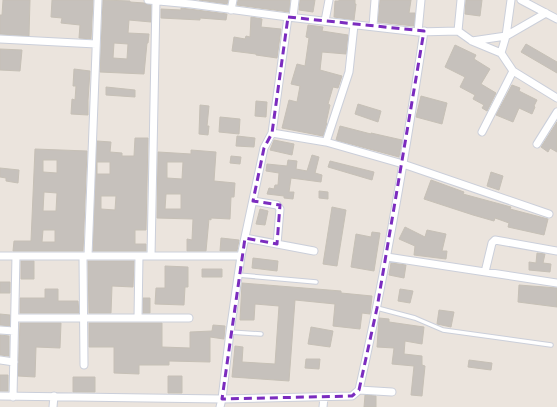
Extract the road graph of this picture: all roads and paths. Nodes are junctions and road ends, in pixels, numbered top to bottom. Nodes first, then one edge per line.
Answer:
1 (98, 0) edge
2 (148, 0) edge
3 (156, 0) edge
4 (233, 0) edge
5 (295, 0) edge
6 (329, 0) edge
7 (376, 0) edge
8 (421, 0) edge
9 (461, 0) edge
10 (511, 0) edge
11 (520, 0) edge
12 (191, 2) edge
13 (231, 10) junction
14 (546, 13) junction
15 (291, 17) junction
16 (557, 19) edge
17 (325, 21) junction
18 (354, 25) junction
19 (372, 26) junction
20 (458, 31) junction
21 (421, 32) junction
22 (506, 36) junction
23 (0, 39) edge
24 (472, 42) junction
25 (96, 44) junction
26 (501, 53) junction
27 (513, 71) junction
28 (557, 98) edge
29 (557, 112) edge
30 (482, 132) dead end
31 (272, 133) junction
32 (326, 142) junction
33 (537, 144) dead end
34 (403, 164) junction
35 (253, 201) junction
36 (549, 214) dead end
37 (245, 238) junction
38 (277, 244) junction
39 (314, 251) dead end
40 (557, 251) edge
41 (0, 256) edge
42 (16, 256) junction
43 (85, 256) junction
44 (139, 256) junction
45 (151, 256) junction
46 (241, 256) junction
47 (387, 257) junction
48 (485, 272) junction
49 (238, 275) junction
50 (316, 282) dead end
51 (557, 283) edge
52 (377, 308) junction
53 (15, 318) junction
54 (138, 318) junction
55 (189, 318) dead end
56 (83, 319) junction
57 (0, 330) edge
58 (14, 331) junction
59 (230, 332) junction
60 (261, 334) dead end
61 (551, 345) dead end
62 (0, 360) edge
63 (14, 362) junction
64 (84, 365) dead end
65 (359, 390) junction
66 (392, 392) dead end
67 (0, 396) edge
68 (54, 396) junction
69 (14, 397) junction
70 (324, 397) junction
71 (222, 398) junction
72 (53, 407) edge
73 (220, 407) edge
74 (323, 407) edge

1 - 25 street
2 - 3 street
3 - 12 street
3 - 45 street
4 - 13 street
5 - 15 street
6 - 17 street
7 - 19 street
8 - 21 street
9 - 20 street
10 - 22 street
11 - 14 street
12 - 13 street
13 - 15 street
14 - 16 street
14 - 22 street
15 - 17 street
15 - 31 street
17 - 18 street
18 - 19 street
18 - 32 street
19 - 21 street
20 - 21 street
20 - 24 street
21 - 34 street
22 - 24 street
22 - 26 street
23 - 25 street
24 - 26 street
25 - 43 street
26 - 27 street
27 - 28 street
27 - 30 street
29 - 33 street
31 - 32 street
31 - 35 street
32 - 34 street
34 - 36 street
34 - 47 street
35 - 37 street
35 - 38 street
37 - 38 street
37 - 46 street
38 - 39 street
40 - 48 street
41 - 42 street
42 - 43 street
42 - 53 street
43 - 44 street
43 - 56 street
44 - 45 street
44 - 54 street
45 - 46 street
46 - 49 street
47 - 48 street
47 - 52 street
48 - 51 street
49 - 50 lane
49 - 59 street
52 - 61 lane
52 - 65 street
53 - 56 street
53 - 58 street
54 - 55 street
54 - 56 street
56 - 64 street
57 - 58 street
58 - 63 street
59 - 60 lane
59 - 71 street
62 - 63 street
63 - 69 street
65 - 66 street
65 - 70 street
67 - 69 street
68 - 69 street
68 - 71 street
68 - 72 street
70 - 71 street
70 - 74 street
71 - 73 street

